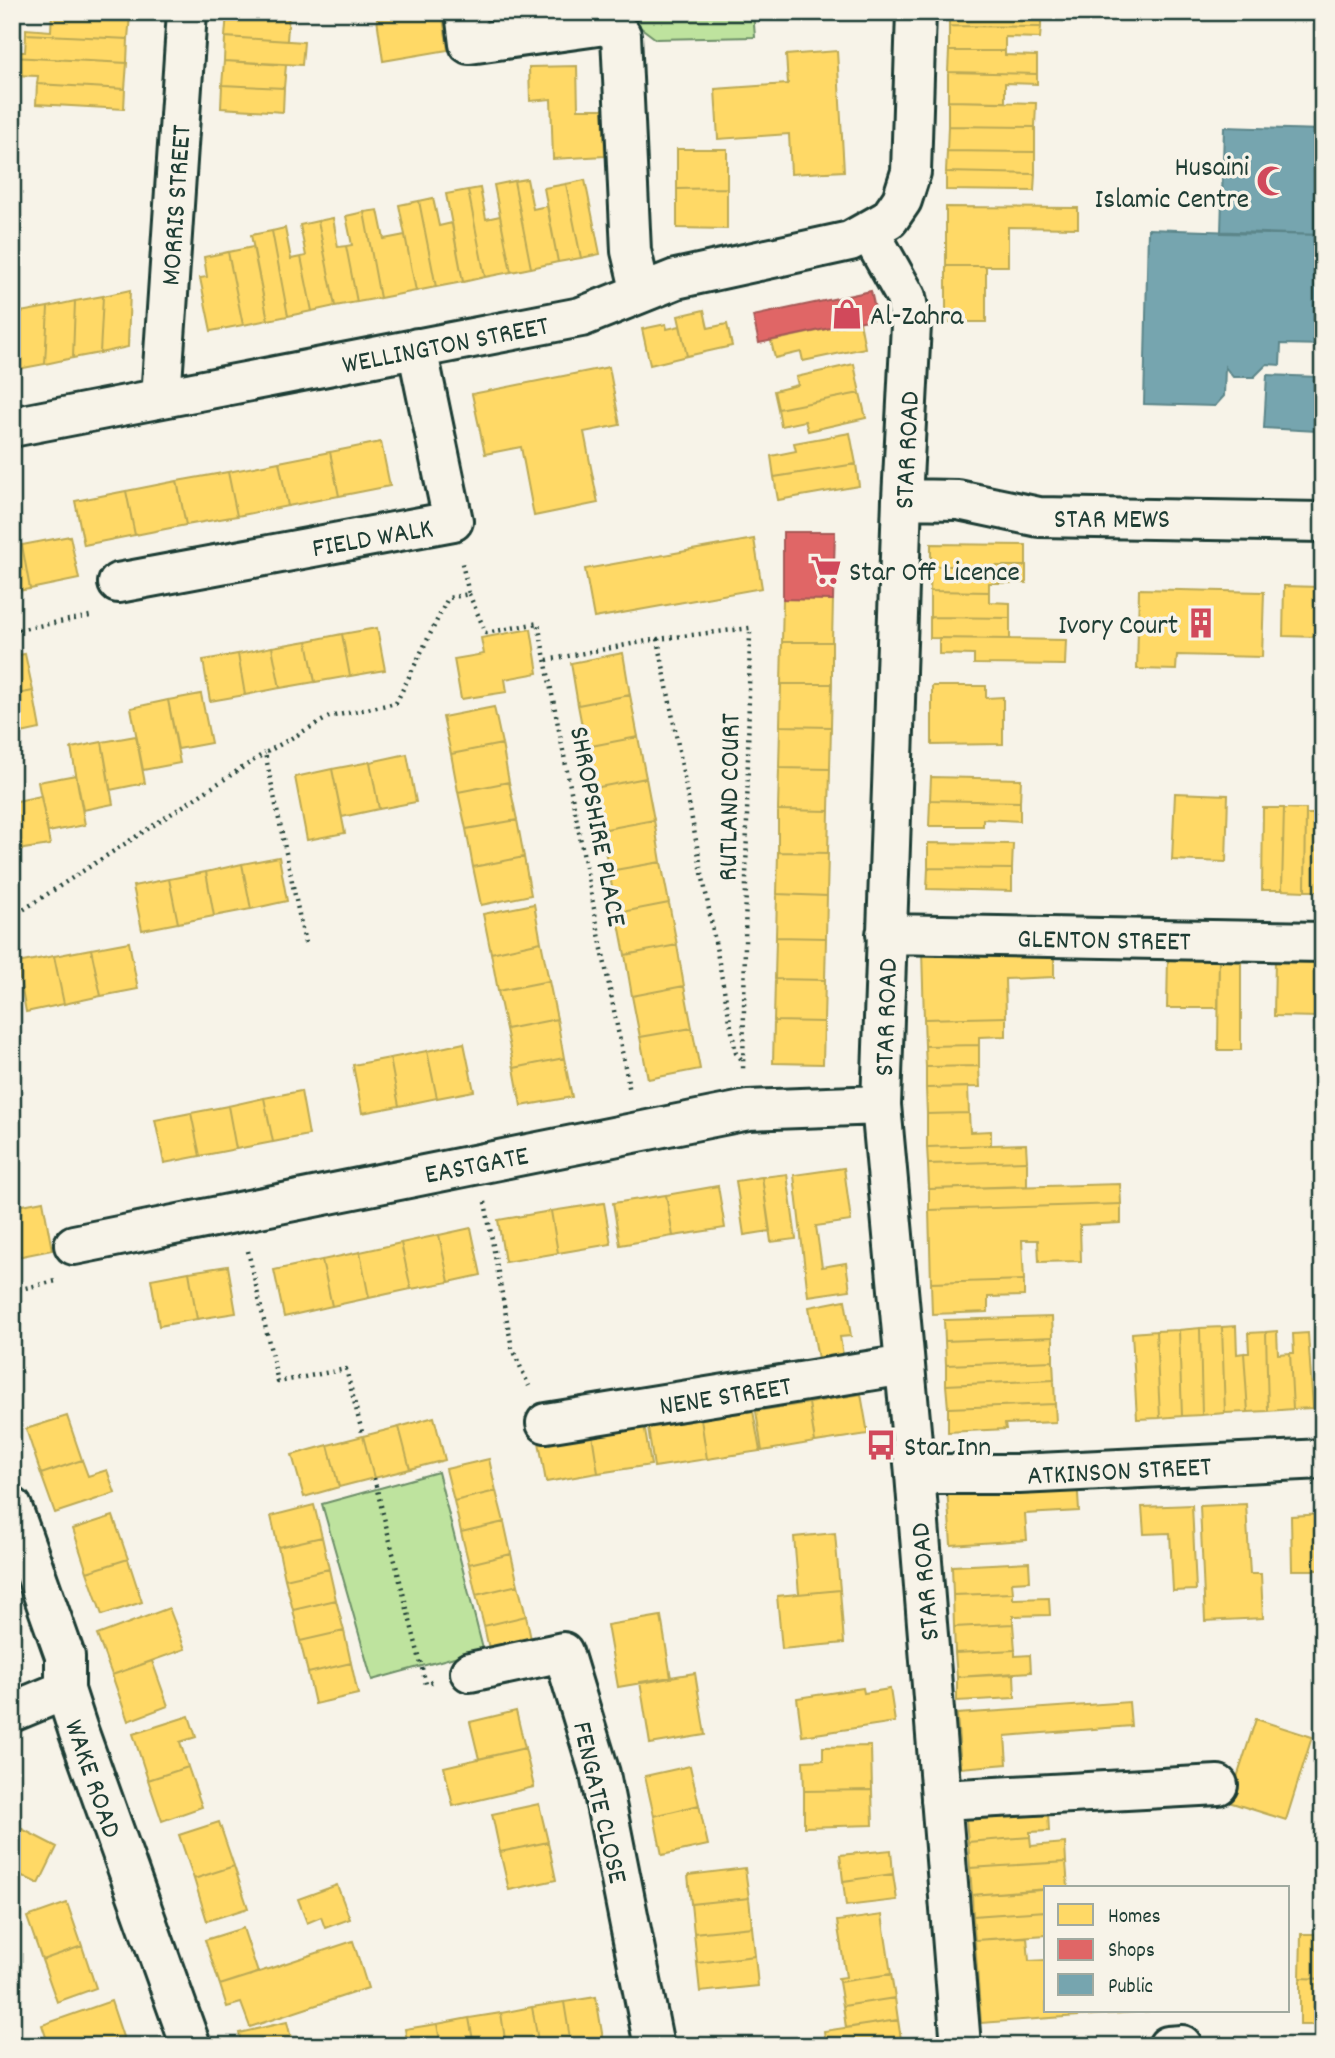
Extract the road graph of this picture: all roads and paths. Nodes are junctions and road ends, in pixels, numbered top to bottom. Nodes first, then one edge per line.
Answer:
1 (187, 12) edge
2 (466, 12) edge
3 (916, 12) edge
4 (869, 231) junction
5 (641, 293) junction
6 (417, 348) junction
7 (161, 398) junction
8 (12, 427) edge
9 (902, 499) junction
10 (453, 521) junction
11 (1323, 522) edge
12 (118, 583) joint
13 (469, 594) junction
14 (12, 631) edge
15 (658, 639) junction
16 (547, 660) junction
17 (265, 753) junction
18 (12, 917) edge
19 (886, 934) junction
20 (1323, 942) edge
21 (304, 943) dead end
22 (742, 1060) junction
23 (881, 1105) junction
24 (748, 1110) junction
25 (638, 1130) junction
26 (478, 1163) junction
27 (239, 1211) junction
28 (71, 1262) joint
29 (12, 1291) edge
30 (905, 1366) junction
31 (545, 1423) joint
32 (363, 1436) dead end
33 (1323, 1459) edge
34 (915, 1474) junction
35 (374, 1478) dead end
36 (12, 1507) edge
37 (470, 1672) joint
38 (65, 1690) junction
39 (12, 1712) edge
40 (1218, 1785) dead end
41 (941, 1800) junction
42 (1182, 2045) edge
43 (191, 2046) edge
44 (654, 2046) edge
45 (961, 2046) edge
46 (1168, 2046) edge

1 - 7 street, MORRIS STREET
2 - 5 street
3 - 4 street
4 - 5 street, WELLINGTON STREET
4 - 9 street, STAR ROAD
5 - 6 street, WELLINGTON STREET
6 - 7 street, WELLINGTON STREET
6 - 10 street, FIELD WALK
7 - 8 street, WELLINGTON STREET
9 - 11 street, STAR MEWS
9 - 19 street, STAR ROAD
10 - 12 street, FIELD WALK
10 - 13 path
12 - 14 path
13 - 16 path, SHROPSHIRE PLACE
13 - 17 path
15 - 16 path, RUTLAND COURT
15 - 22 path, RUTLAND COURT
15 - 22 path, RUTLAND COURT
16 - 25 path, SHROPSHIRE PLACE
17 - 18 path
17 - 21 path
19 - 20 street, GLENTON STREET
19 - 23 street, STAR ROAD
22 - 24 path, RUTLAND COURT
23 - 24 street, EASTGATE
23 - 30 street, STAR ROAD
24 - 25 street, EASTGATE
25 - 26 street, EASTGATE
26 - 27 street, EASTGATE
26 - 31 path
27 - 28 street, EASTGATE
27 - 32 path
28 - 29 path
30 - 31 street, NENE STREET
30 - 34 street, STAR ROAD
33 - 34 street, ATKINSON STREET
34 - 41 street, STAR ROAD
35 - 37 path
36 - 38 street, WAKE ROAD
37 - 44 street, FENGATE CLOSE
38 - 39 street
38 - 43 street, WAKE ROAD
40 - 41 street
41 - 45 street, STAR ROAD
42 - 46 street

